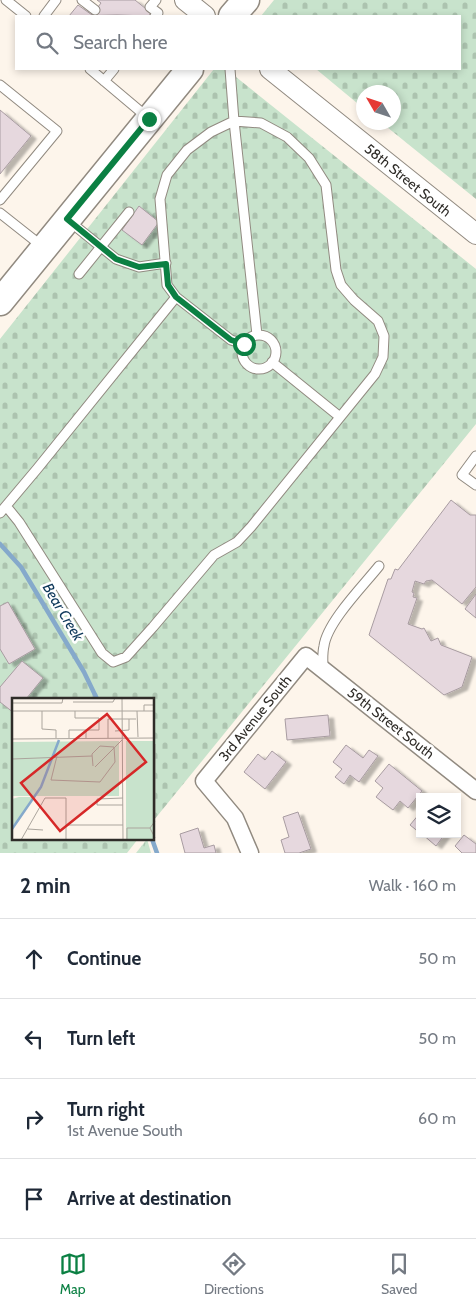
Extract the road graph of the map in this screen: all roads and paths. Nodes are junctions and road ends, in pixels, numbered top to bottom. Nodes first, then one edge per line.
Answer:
1 (6, 0) edge
2 (56, 0) edge
3 (82, 0) edge
4 (142, 0) edge
5 (185, 0) edge
6 (234, 0) edge
7 (246, 0) edge
8 (153, 3) edge
9 (95, 10) dead end
10 (25, 15) edge
11 (45, 15) edge
12 (157, 15) edge
13 (204, 15) edge
14 (227, 15) edge
15 (233, 15) edge
16 (91, 70) edge
17 (113, 70) edge
18 (230, 70) edge
19 (271, 70) edge
20 (183, 71) edge
21 (104, 81) junction
22 (0, 85) edge
23 (149, 119) junction
24 (234, 121) junction
25 (0, 200) edge
26 (129, 212) dead end
27 (0, 214) edge
28 (67, 219) junction
29 (476, 234) edge
30 (100, 247) junction
31 (44, 248) junction
32 (166, 264) junction
33 (79, 274) dead end
34 (176, 297) junction
35 (0, 302) edge
36 (257, 335) junction
37 (244, 344) junction
38 (272, 362) junction
39 (340, 417) junction
40 (476, 456) edge
41 (476, 485) edge
42 (6, 506) junction
43 (0, 514) edge
44 (379, 566) dead end
45 (306, 656) joint
46 (324, 670) junction
47 (474, 784) edge
48 (250, 853) edge

1 - 10 lane
2 - 11 lane
3 - 9 lane
4 - 8 lane
5 - 13 street
6 - 14 lane
7 - 15 main road
8 - 12 lane
16 - 21 lane
17 - 21 lane
18 - 24 lane
19 - 29 street, 58th Street South
20 - 23 main road
21 - 23 lane
22 - 25 lane
23 - 28 main road
24 - 32 lane
24 - 36 lane
24 - 39 lane
26 - 30 lane
27 - 31 lane
28 - 30 lane
28 - 31 main road
30 - 32 lane
30 - 33 lane
31 - 35 main road
32 - 34 lane
34 - 37 lane
34 - 42 lane
36 - 37 lane
36 - 38 lane
37 - 38 lane
38 - 39 lane
39 - 42 lane
40 - 41 lane
42 - 43 lane
44 - 46 lane
45 - 46 street, 59th Street South
45 - 48 street, 3rd Avenue South
46 - 47 street, 59th Street South

